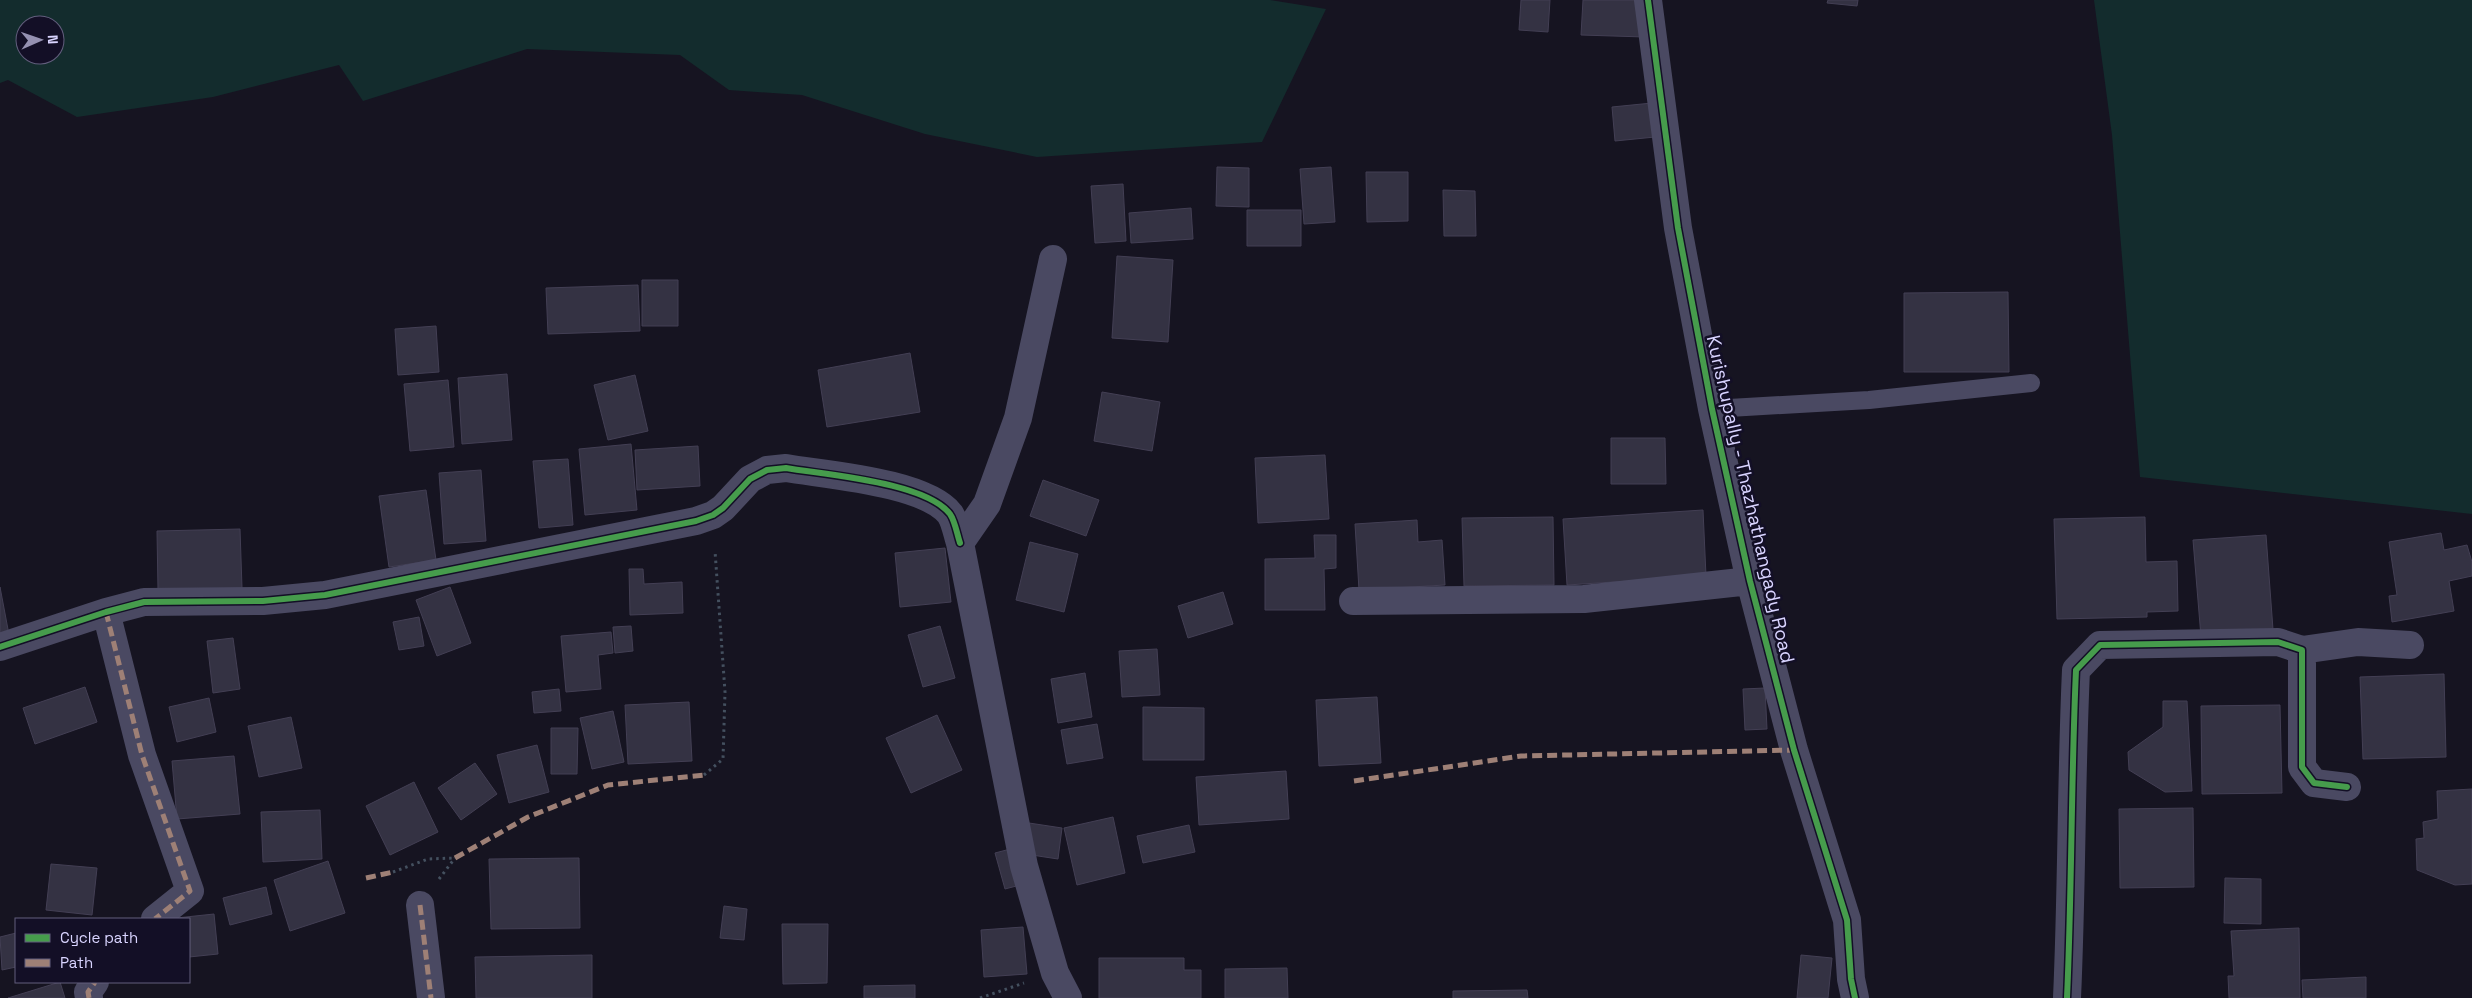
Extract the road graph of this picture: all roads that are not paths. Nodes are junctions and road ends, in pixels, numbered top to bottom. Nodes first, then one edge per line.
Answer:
1 (1648, 0) edge
2 (1053, 259) dead end
3 (2031, 383) dead end
4 (1712, 409) junction
5 (960, 543) junction
6 (1750, 581) junction
7 (1353, 601) dead end
8 (106, 612) junction
9 (2410, 644) dead end
10 (0, 647) edge
11 (2302, 650) junction
12 (2347, 787) dead end
13 (420, 905) dead end
14 (156, 918) edge
15 (94, 983) edge
16 (89, 998) edge
17 (431, 998) edge
18 (1068, 998) edge
19 (1855, 998) edge
20 (2067, 998) edge

1 - 4 street, Kurishupally - Thazhathangady Road
2 - 5 street
3 - 4 lane
4 - 6 street, Kurishupally - Thazhathangady Road
5 - 8 street
5 - 18 street
6 - 7 street
6 - 19 street, Kurishupally - Thazhathangady Road
8 - 10 street
8 - 14 street
9 - 11 street
11 - 12 street
11 - 20 street
13 - 17 street
15 - 16 street

